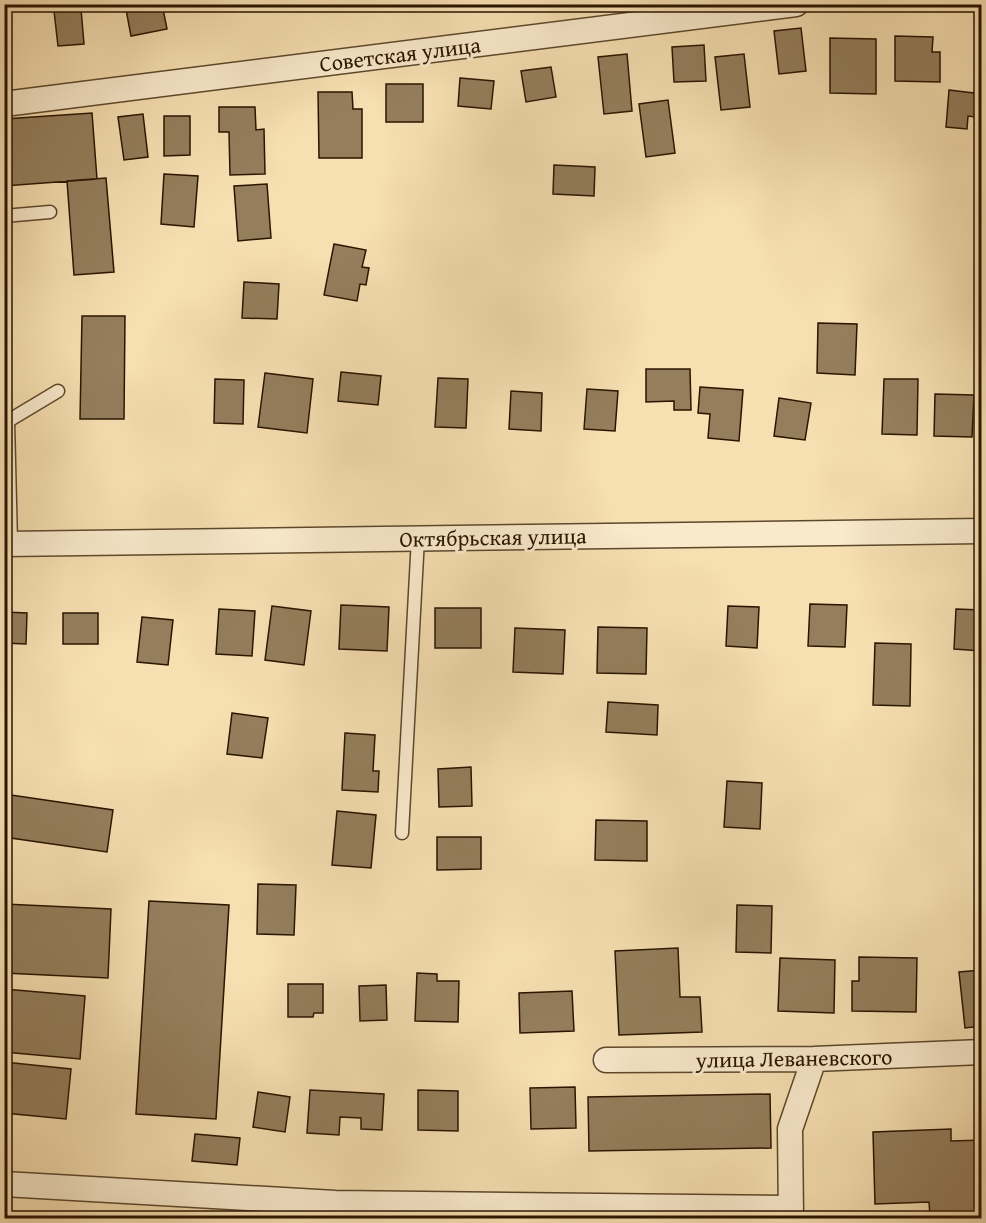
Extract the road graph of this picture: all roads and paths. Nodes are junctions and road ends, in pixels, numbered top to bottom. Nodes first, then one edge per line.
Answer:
1 (787, 5) edge
2 (4, 104) edge
3 (50, 212) dead end
4 (4, 216) edge
5 (58, 391) dead end
6 (981, 531) edge
7 (418, 538) junction
8 (8, 544) edge
9 (402, 833) dead end
10 (981, 1052) edge
11 (814, 1059) junction
12 (606, 1060) dead end
13 (4, 1184) edge
14 (546, 1212) edge
15 (791, 1213) edge

1 - 2 street, Советская улица
3 - 4 lane
5 - 8 lane
6 - 7 street, Октябрьская улица
7 - 8 street, Октябрьская улица
7 - 9 lane
10 - 11 street, улица Леваневского
11 - 12 street, улица Леваневского
11 - 15 street
13 - 14 street
14 - 15 street

